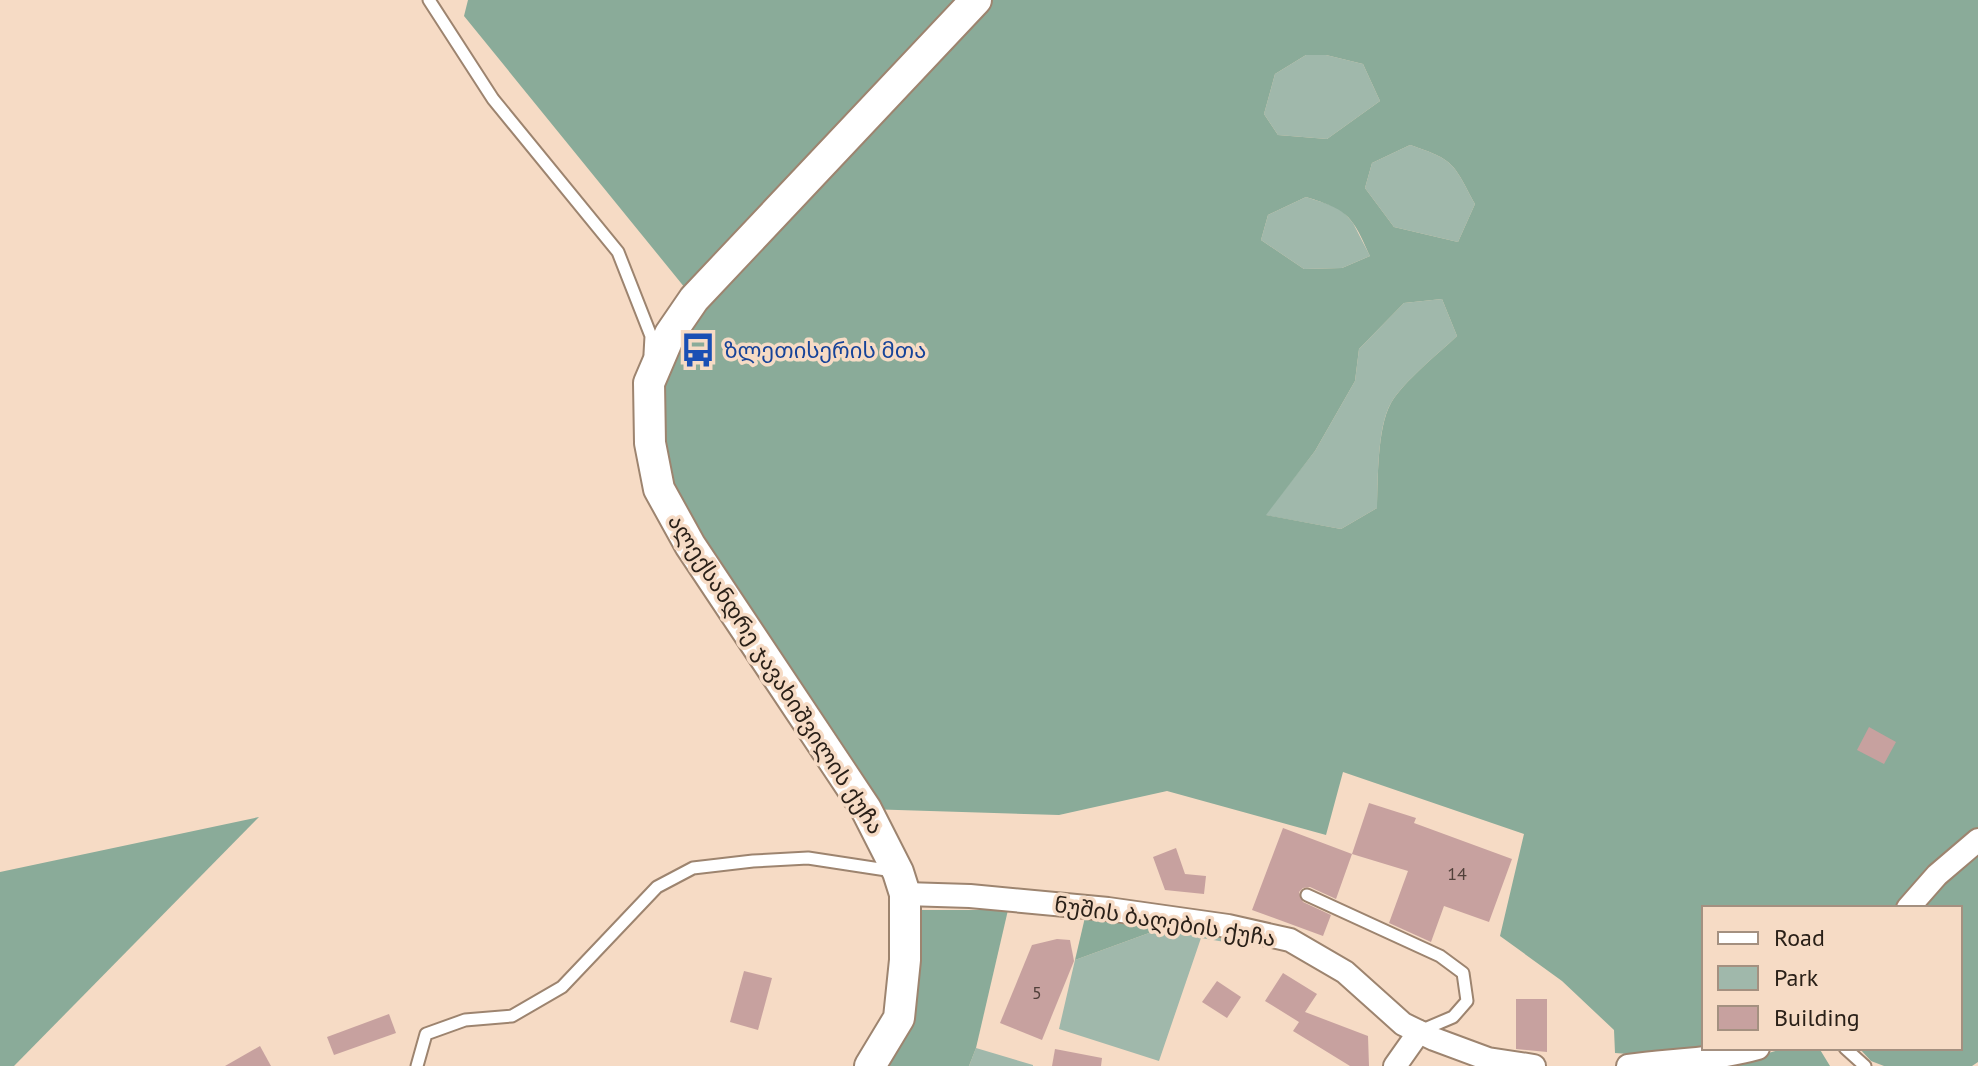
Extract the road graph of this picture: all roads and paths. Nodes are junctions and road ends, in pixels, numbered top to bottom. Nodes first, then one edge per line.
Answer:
1 (429, 0) edge
2 (976, 0) edge
3 (649, 383) junction
4 (1978, 840) edge
5 (902, 883) junction
6 (1307, 895) dead end
7 (1910, 906) edge
8 (1419, 1032) junction
9 (1751, 1050) edge
10 (1847, 1050) edge
11 (417, 1066) edge
12 (870, 1066) edge
13 (1395, 1066) edge
14 (1534, 1066) edge
15 (1628, 1066) edge
16 (1865, 1066) edge

1 - 3 lane
2 - 3 main road, ალექსანდრე ჯავახიშვილის ქუჩა
3 - 5 main road, ალექსანდრე ჯავახიშვილის ქუჩა
4 - 7 street
5 - 8 street, ნუშის ბაღების ქუჩა
5 - 11 lane
5 - 12 main road
6 - 8 lane
8 - 13 street
8 - 14 street, ნუშის ბაღების ქუჩა
9 - 15 street
10 - 16 lane

